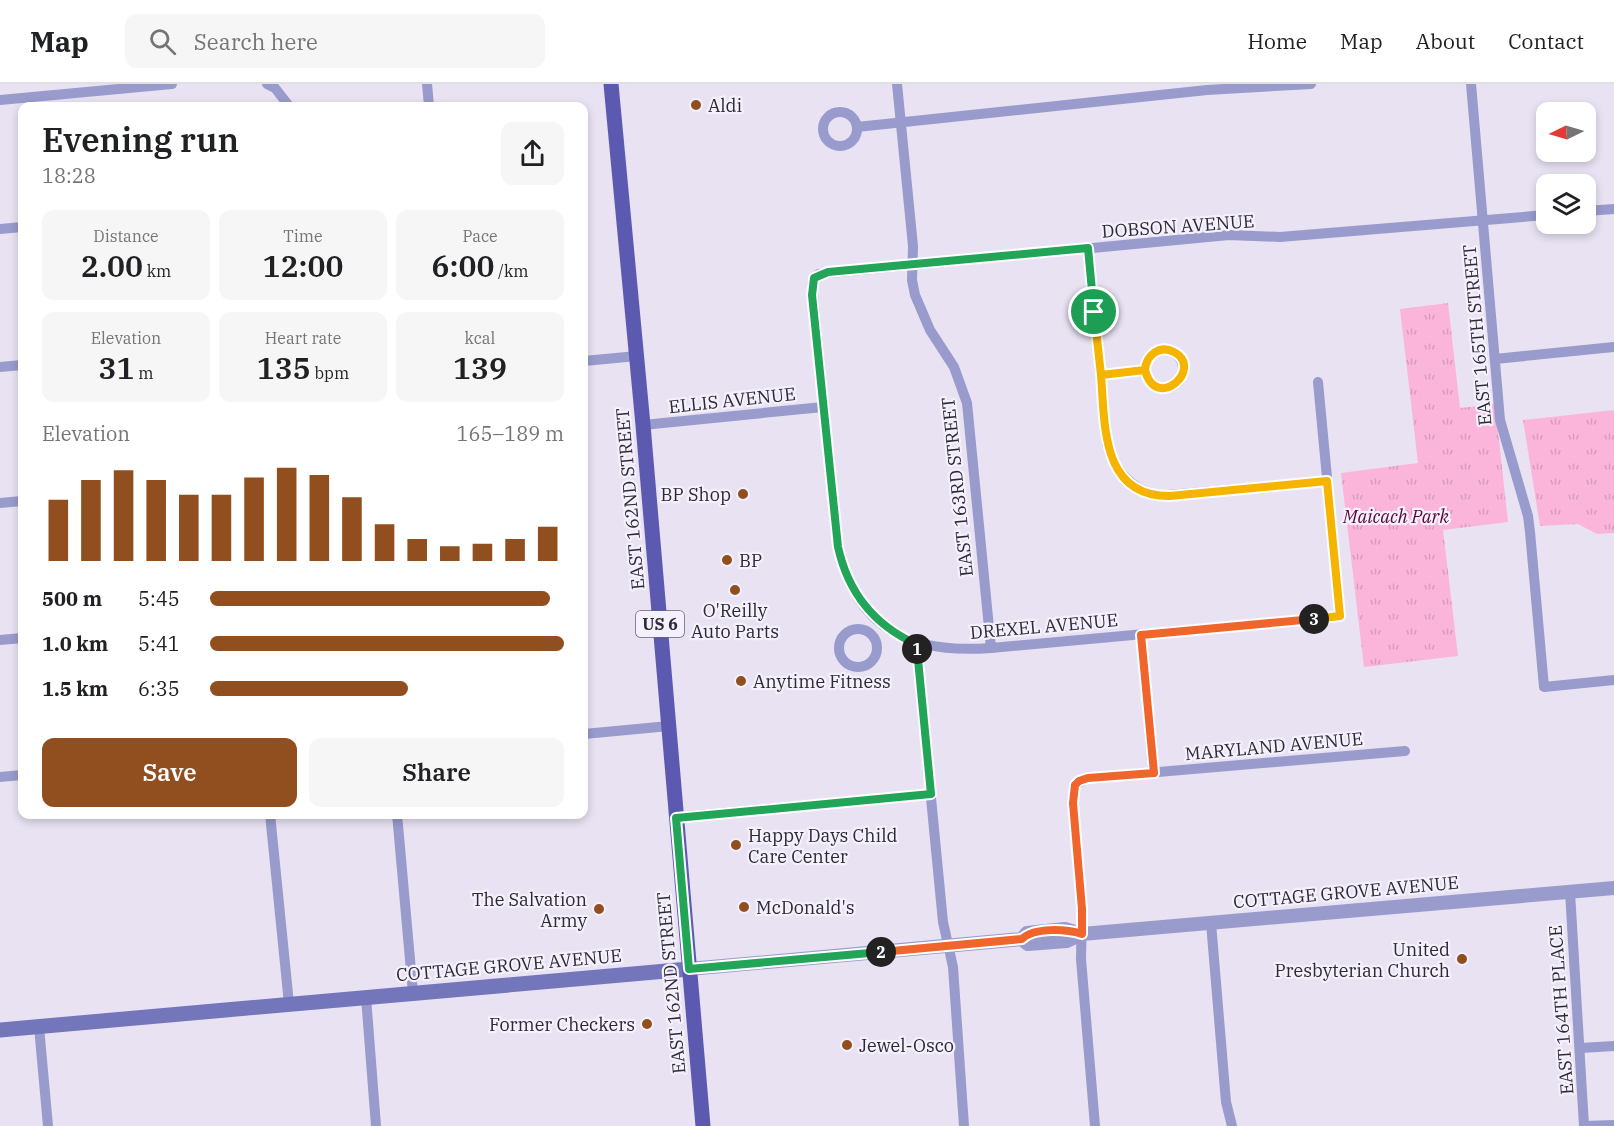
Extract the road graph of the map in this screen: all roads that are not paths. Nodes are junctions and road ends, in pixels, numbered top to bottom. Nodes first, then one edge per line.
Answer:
1 (172, 84) edge
2 (427, 84) edge
3 (611, 84) edge
4 (897, 84) edge
5 (1311, 84) edge
6 (1471, 84) edge
7 (271, 86) edge
8 (65, 89) edge
9 (0, 100) edge
10 (285, 102) edge
11 (429, 102) edge
12 (901, 123) junction
13 (857, 127) dead end
14 (1614, 209) edge
15 (1596, 210) edge
16 (1536, 216) edge
17 (1483, 221) junction
18 (18, 227) edge
19 (0, 229) edge
20 (1088, 248) junction
21 (912, 264) junction
22 (814, 278) joint
23 (1614, 347) edge
24 (637, 356) junction
25 (1495, 359) junction
26 (588, 361) edge
27 (18, 365) edge
28 (0, 367) edge
29 (1145, 370) dead end
30 (1101, 375) junction
31 (1318, 382) dead end
32 (823, 407) junction
33 (643, 425) junction
34 (1327, 481) junction
35 (18, 501) edge
36 (0, 503) edge
37 (880, 622) junction
38 (871, 635) dead end
39 (1141, 635) junction
40 (18, 638) edge
41 (0, 640) edge
42 (916, 644) junction
43 (991, 648) junction
44 (1614, 680) edge
45 (669, 726) junction
46 (588, 734) edge
47 (1405, 751) dead end
48 (1154, 773) junction
49 (18, 775) edge
50 (0, 777) edge
51 (931, 794) junction
52 (676, 818) junction
53 (270, 819) edge
54 (397, 819) edge
55 (1614, 888) edge
56 (1570, 892) junction
57 (1211, 923) junction
58 (1082, 934) junction
59 (948, 945) junction
60 (689, 969) junction
61 (413, 993) junction
62 (366, 998) junction
63 (289, 1004) junction
64 (39, 1027) junction
65 (0, 1030) edge
66 (1614, 1046) edge
67 (1581, 1048) junction
68 (1614, 1125) edge
69 (48, 1126) edge
70 (376, 1126) edge
71 (703, 1126) edge
72 (964, 1126) edge
73 (1095, 1126) edge
74 (1232, 1126) edge
75 (1584, 1126) edge

1 - 8 street
2 - 11 street
3 - 24 main road, EAST 162ND STREET / US 6
4 - 12 street, EAST 163RD STREET
5 - 12 street
6 - 17 street, EAST 165TH STREET
7 - 10 street
8 - 9 street
12 - 13 street
12 - 21 street, EAST 163RD STREET
14 - 15 street
16 - 17 street, DOBSON AVENUE
17 - 20 street, DOBSON AVENUE
17 - 25 street, EAST 165TH STREET
18 - 19 street
20 - 21 street, DOBSON AVENUE
20 - 30 street
21 - 22 street, DOBSON AVENUE
21 - 43 street, EAST 163RD STREET
22 - 32 street, DREXEL AVENUE
23 - 25 street
24 - 26 street
24 - 33 main road, EAST 162ND STREET / US 6
25 - 44 street, EAST 165TH STREET
27 - 28 street
29 - 30 street
30 - 34 street
31 - 34 street
32 - 33 street, ELLIS AVENUE
32 - 37 street, DREXEL AVENUE
33 - 45 main road, EAST 162ND STREET / US 6
34 - 39 street, DREXEL AVENUE
35 - 36 street
37 - 38 street
37 - 42 street, DREXEL AVENUE
39 - 43 street, DREXEL AVENUE
39 - 48 street
40 - 41 street
42 - 43 street, DREXEL AVENUE
42 - 51 street
45 - 46 street
45 - 52 main road, EAST 162ND STREET / US 6
47 - 48 street, MARYLAND AVENUE
48 - 58 street, MARYLAND AVENUE
49 - 50 street
51 - 52 street
51 - 59 street
52 - 60 main road, EAST 162ND STREET / US 6
53 - 63 street
54 - 61 street
55 - 56 street, COTTAGE GROVE AVENUE
56 - 57 street, COTTAGE GROVE AVENUE
56 - 67 street, EAST 164TH PLACE
57 - 58 street, COTTAGE GROVE AVENUE
57 - 74 street
58 - 59 street, COTTAGE GROVE AVENUE
58 - 73 street
59 - 60 street, COTTAGE GROVE AVENUE
59 - 72 street
60 - 61 main road, COTTAGE GROVE AVENUE
60 - 71 main road, EAST 162ND STREET / US 6
61 - 62 main road, COTTAGE GROVE AVENUE
62 - 63 main road, COTTAGE GROVE AVENUE
62 - 70 street
63 - 64 main road, COTTAGE GROVE AVENUE
64 - 65 main road, COTTAGE GROVE AVENUE
64 - 69 street
66 - 67 street
67 - 75 street, EAST 164TH PLACE
68 - 75 street

